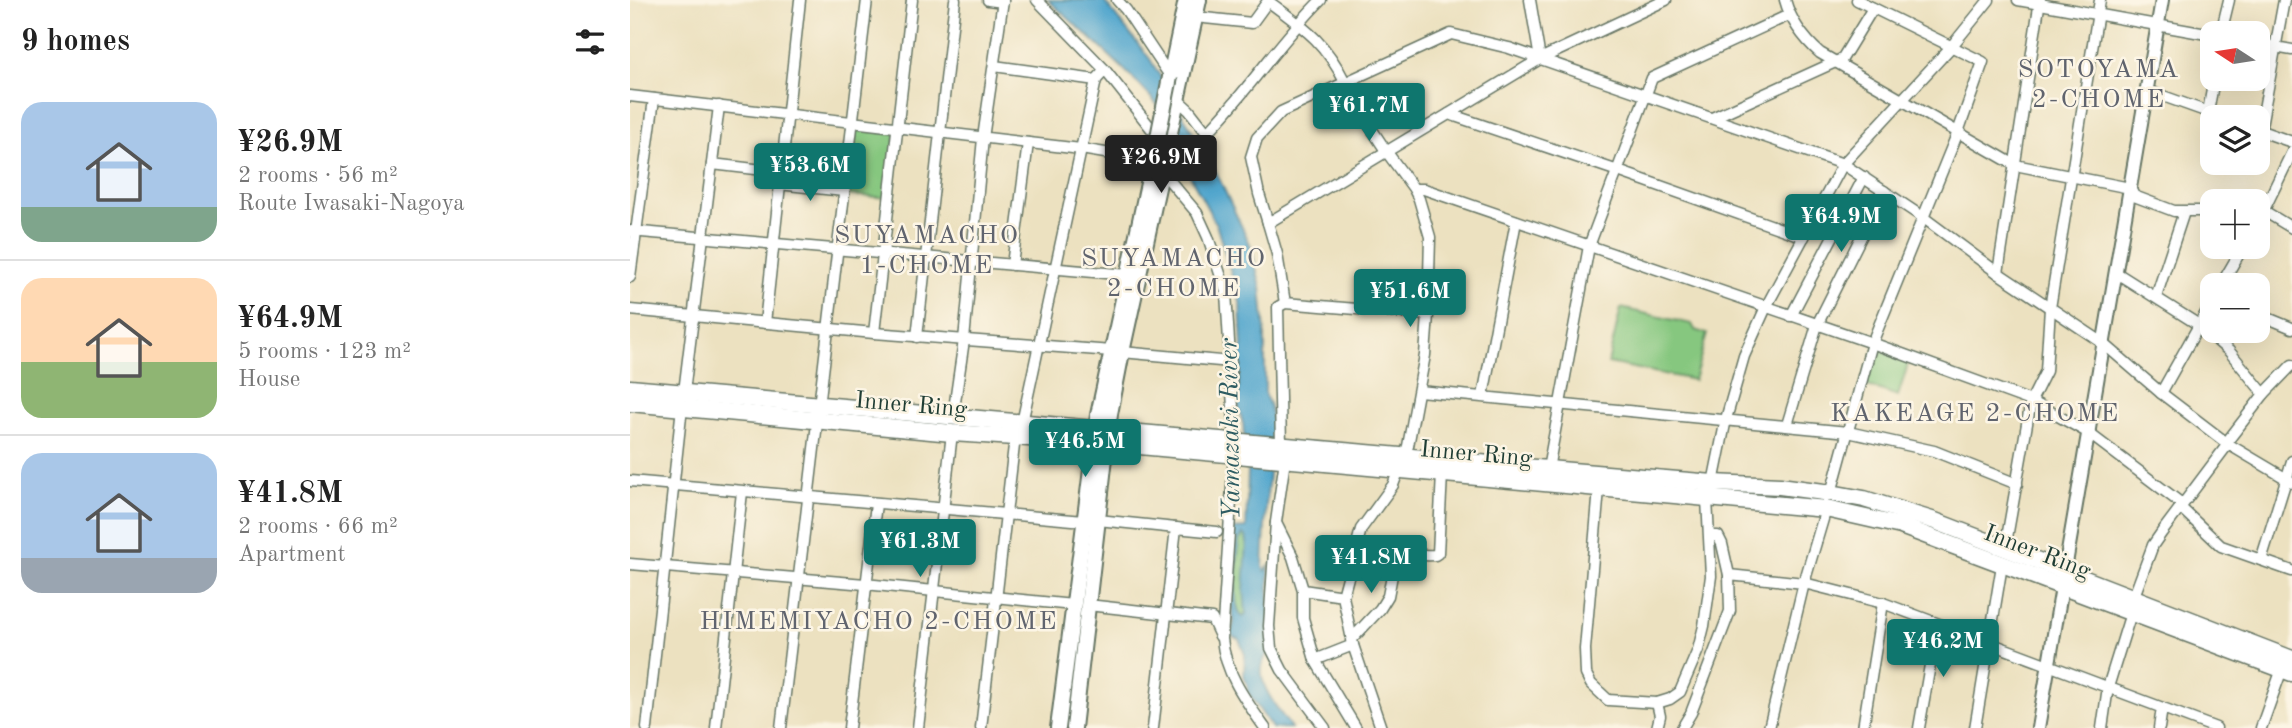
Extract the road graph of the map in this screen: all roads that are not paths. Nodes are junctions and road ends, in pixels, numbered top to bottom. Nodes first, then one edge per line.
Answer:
1 (800, 0) edge
2 (867, 0) edge
3 (912, 0) edge
4 (955, 0) edge
5 (988, 0) edge
6 (1037, 0) edge
7 (1117, 0) edge
8 (1186, 0) edge
9 (1199, 0) edge
10 (1268, 0) edge
11 (1321, 0) edge
12 (1530, 0) edge
13 (1666, 0) edge
14 (1784, 0) edge
15 (1857, 0) edge
16 (1990, 0) edge
17 (2018, 0) edge
18 (2100, 0) edge
19 (2162, 0) edge
20 (2229, 0) edge
21 (2284, 0) edge
22 (1003, 1) edge
23 (2040, 2) edge
24 (1873, 8) junction
25 (2097, 14) junction
26 (1789, 15) junction
27 (1195, 17) junction
28 (2224, 21) edge
29 (1298, 23) junction
30 (2158, 25) junction
31 (2200, 34) edge
32 (2270, 46) edge
33 (1951, 47) junction
34 (2275, 47) junction
35 (2292, 50) edge
36 (1540, 59) junction
37 (1837, 63) junction
38 (994, 66) junction
39 (1105, 70) junction
40 (1170, 76) junction
41 (1096, 80) junction
42 (1343, 83) junction
43 (2146, 90) junction
44 (630, 96) edge
45 (1646, 96) junction
46 (654, 99) junction
47 (1177, 99) junction
48 (1901, 101) junction
49 (2264, 105) edge
50 (719, 106) junction
51 (2200, 110) edge
52 (787, 114) junction
53 (1449, 114) junction
54 (1712, 118) junction
55 (853, 122) junction
56 (898, 128) junction
57 (939, 132) junction
58 (1958, 132) junction
59 (2270, 134) edge
60 (1158, 137) junction
61 (983, 138) junction
62 (2292, 142) edge
63 (1028, 143) junction
64 (1081, 149) junction
65 (1386, 151) junction
66 (2292, 152) edge
67 (712, 164) junction
68 (1843, 164) junction
69 (1157, 166) junction
70 (2015, 166) junction
71 (1618, 171) junction
72 (781, 172) junction
73 (2071, 176) junction
74 (1864, 177) junction
75 (779, 184) junction
76 (2130, 188) junction
77 (1414, 189) junction
78 (844, 191) junction
79 (1884, 191) junction
80 (2270, 194) edge
81 (2200, 211) edge
82 (2184, 212) junction
83 (2270, 216) edge
84 (1924, 218) junction
85 (1517, 221) junction
86 (1268, 223) junction
87 (2292, 228) edge
88 (633, 232) edge
89 (1804, 237) junction
90 (703, 239) junction
91 (772, 243) junction
92 (1589, 246) junction
93 (837, 249) junction
94 (883, 254) junction
95 (925, 257) junction
96 (972, 261) junction
97 (1012, 265) junction
98 (1055, 269) junction
99 (2115, 272) junction
100 (1998, 273) junction
101 (1128, 275) junction
102 (630, 277) edge
103 (2156, 297) junction
104 (1284, 303) junction
105 (1766, 307) junction
106 (2050, 308) junction
107 (630, 310) edge
108 (1427, 315) junction
109 (1791, 316) junction
110 (693, 317) junction
111 (2270, 319) edge
112 (765, 323) junction
113 (1817, 325) junction
114 (2199, 325) junction
115 (828, 328) junction
116 (2292, 328) edge
117 (874, 333) junction
118 (917, 337) junction
119 (964, 340) junction
120 (1872, 343) junction
121 (2103, 343) junction
122 (1038, 345) junction
123 (1117, 351) junction
124 (1231, 362) junction
125 (2292, 365) edge
126 (630, 388) edge
127 (1419, 391) junction
128 (2161, 393) junction
129 (2264, 394) junction
130 (1483, 396) junction
131 (683, 400) junction
132 (2031, 401) junction
133 (630, 402) edge
134 (1561, 403) junction
135 (818, 413) junction
136 (953, 416) junction
137 (1726, 419) junction
138 (1787, 425) junction
139 (1019, 430) junction
140 (1849, 432) junction
141 (2087, 432) junction
142 (952, 433) junction
143 (1102, 436) junction
144 (2227, 444) junction
145 (1237, 448) junction
146 (1281, 455) junction
147 (2292, 461) edge
148 (1401, 463) junction
149 (1548, 469) junction
150 (1442, 474) junction
151 (630, 481) edge
152 (2289, 481) edge
153 (1713, 483) junction
154 (675, 484) junction
155 (2017, 484) junction
156 (1599, 489) junction
157 (742, 492) junction
158 (1830, 493) junction
159 (808, 496) junction
160 (1707, 499) junction
161 (876, 504) junction
162 (2181, 506) junction
163 (943, 508) junction
164 (1826, 509) junction
165 (1007, 514) junction
166 (1091, 521) junction
167 (1276, 523) junction
168 (1176, 528) junction
169 (1217, 532) dead end
170 (1710, 536) junction
171 (1355, 552) junction
172 (1396, 554) junction
173 (2003, 557) junction
174 (2261, 560) junction
175 (630, 564) edge
176 (666, 566) junction
177 (2292, 571) edge
178 (733, 573) junction
179 (1728, 575) junction
180 (798, 579) junction
181 (2062, 579) junction
182 (1804, 583) junction
183 (866, 584) junction
184 (934, 590) junction
185 (1303, 590) junction
186 (1343, 596) junction
187 (2134, 596) junction
188 (996, 597) junction
189 (1883, 603) junction
190 (1081, 605) junction
191 (2131, 613) junction
192 (1166, 614) junction
193 (1937, 625) junction
194 (1222, 639) junction
195 (1352, 642) junction
196 (1989, 643) junction
197 (1315, 660) junction
198 (2289, 662) edge
199 (2048, 664) junction
200 (2108, 687) junction
201 (1657, 703) junction
202 (2162, 708) junction
203 (647, 728) edge
204 (716, 728) edge
205 (781, 728) edge
206 (849, 728) edge
207 (918, 728) edge
208 (981, 728) edge
209 (1058, 728) edge
210 (1074, 728) edge
211 (1153, 728) edge
212 (1265, 728) edge
213 (1325, 728) edge
214 (1356, 728) edge
215 (1381, 728) edge
216 (1657, 728) edge
217 (1682, 728) edge
218 (1769, 728) edge
219 (1863, 728) edge
220 (1919, 728) edge
221 (1975, 728) edge
222 (2038, 728) edge
223 (2102, 728) edge
224 (2159, 728) edge
225 (2216, 728) edge
226 (2260, 728) edge

1 - 52 street
2 - 55 street
3 - 56 street
4 - 57 street
5 - 22 street
6 - 39 street
7 - 40 street
8 - 40 main road
9 - 27 main road
10 - 27 street
10 - 29 street
11 - 29 street
12 - 36 street
13 - 36 street
14 - 26 street
15 - 24 street
16 - 33 street
17 - 23 street
18 - 25 street
19 - 30 street
20 - 28 street
21 - 34 street
22 - 38 street
23 - 25 street
23 - 70 street
24 - 33 street
24 - 37 street
25 - 30 street
25 - 73 street
26 - 37 street
26 - 45 street
27 - 47 main road
29 - 42 street
29 - 47 street
30 - 31 street
30 - 43 street
32 - 34 street
33 - 48 street
33 - 58 street
34 - 35 street
34 - 49 street
36 - 42 street
36 - 45 street
36 - 53 street
37 - 48 street
37 - 54 street
38 - 41 street
38 - 61 street
39 - 41 street
39 - 60 street
40 - 60 main road, bridge
41 - 64 street
42 - 65 street
42 - 86 street
43 - 51 street
43 - 76 street
44 - 46 street
45 - 54 street
45 - 71 street
46 - 50 street
46 - 88 street
47 - 69 main road
48 - 58 street
48 - 68 street
50 - 52 street
50 - 67 street
52 - 55 street
52 - 72 street
53 - 65 street
53 - 71 street
54 - 68 street
55 - 56 street
55 - 78 street
56 - 57 street
56 - 94 street
57 - 61 street
57 - 95 street
58 - 70 street
58 - 84 street
59 - 62 street
60 - 69 main road
61 - 63 street
61 - 96 street
63 - 64 street
63 - 97 street
64 - 69 street
64 - 98 street
65 - 77 street
65 - 86 street
66 - 80 street
67 - 72 street
67 - 90 street
68 - 74 street
68 - 89 street
69 - 101 main road
69 - 123 main road
69 - 124 street
70 - 73 street
70 - 100 street
71 - 89 street
71 - 92 street
72 - 75 street
73 - 76 street
73 - 106 street
74 - 79 street
74 - 109 street
75 - 78 street
75 - 91 street
76 - 82 street
76 - 99 street
77 - 85 street
77 - 108 street
78 - 93 street
79 - 84 street
79 - 113 street
81 - 82 street
82 - 103 street
83 - 87 street
84 - 100 street
84 - 120 street
85 - 92 street
85 - 130 street
86 - 104 street
88 - 90 street
88 - 102 street
89 - 105 street
90 - 91 street
90 - 110 street
91 - 93 street
91 - 112 street
92 - 105 street
92 - 134 street
93 - 94 street
93 - 115 street
94 - 95 street
94 - 117 street
95 - 96 street
95 - 118 street
96 - 97 street
96 - 119 street
97 - 98 street
98 - 101 street
98 - 122 street
99 - 103 street
99 - 121 street
100 - 106 street
101 - 123 main road
103 - 114 street
104 - 108 street
104 - 146 street
105 - 109 street
105 - 137 street
106 - 121 street
106 - 132 street
107 - 110 street
108 - 127 street
109 - 113 street
110 - 112 street
110 - 131 street
111 - 116 street
112 - 115 street
113 - 120 street
113 - 138 street
114 - 128 street
114 - 129 street
115 - 117 street
115 - 135 street
117 - 118 street
118 - 119 street
119 - 122 street
119 - 136 street
120 - 132 street
120 - 140 street
121 - 128 street
121 - 141 street
122 - 123 street
122 - 139 street
123 - 124 street
123 - 143 main road
124 - 145 street
125 - 129 street
126 - 131 main road, Inner Ring
127 - 130 street
127 - 148 street
128 - 144 street
129 - 144 street
130 - 134 street
131 - 133 main road, Inner Ring
131 - 135 main road, Inner Ring
131 - 154 street
132 - 141 street
132 - 155 street
134 - 137 street
134 - 149 street
135 - 136 main road, Inner Ring
135 - 142 main road, Inner Ring
135 - 159 street
136 - 139 main road, Inner Ring
137 - 138 street
137 - 153 street
138 - 140 street
139 - 142 main road, Inner Ring
139 - 143 main road, Inner Ring
139 - 165 street
140 - 155 street
140 - 158 street
141 - 162 street
141 - 181 street
142 - 163 street
143 - 145 main road, Inner Ring
143 - 166 main road
144 - 152 street
144 - 162 street
145 - 146 main road, Inner Ring
145 - 194 street
146 - 148 main road, Inner Ring
146 - 167 street
147 - 152 street
148 - 149 main road, Inner Ring
148 - 150 main road, Inner Ring
148 - 171 street
149 - 153 main road, Inner Ring
150 - 156 main road, Inner Ring
150 - 172 street
151 - 154 street
152 - 174 street
153 - 158 main road, Inner Ring
153 - 160 street
154 - 157 street
154 - 176 street
155 - 173 street
156 - 160 main road, Inner Ring
156 - 201 street
157 - 159 street
157 - 178 street
158 - 173 main road, Inner Ring
159 - 161 street
159 - 180 street
160 - 164 main road, Inner Ring
160 - 170 street
161 - 163 street
161 - 183 street
162 - 174 street
162 - 187 street
163 - 165 street
163 - 184 street
164 - 173 main road, Inner Ring
164 - 182 street
165 - 166 street
165 - 188 street
166 - 168 street
166 - 190 main road
167 - 185 street
167 - 213 street
168 - 169 street
168 - 192 street
170 - 179 street
170 - 201 street
171 - 172 street
171 - 186 street
172 - 195 street
173 - 181 main road, Inner Ring
173 - 196 street
174 - 177 street
175 - 176 street
176 - 178 street
176 - 203 street
178 - 180 street
178 - 204 street
179 - 182 street
179 - 217 street
180 - 183 street
180 - 205 street
181 - 187 main road, Inner Ring
181 - 191 main road, Inner Ring
181 - 199 street
182 - 189 street
182 - 218 street
183 - 184 street
183 - 206 street
184 - 188 street
184 - 207 street
185 - 186 street
185 - 197 street
186 - 195 street
187 - 198 main road, Inner Ring
188 - 190 street
188 - 208 street
189 - 193 street
189 - 219 street
190 - 192 street
190 - 209 main road
190 - 210 main road
191 - 198 main road, Inner Ring
191 - 200 street
192 - 194 street
192 - 211 street
193 - 196 street
193 - 220 street
194 - 212 street
195 - 197 street
195 - 215 street
196 - 199 street
196 - 221 street
197 - 214 street
198 - 226 street
199 - 200 street
199 - 222 street
200 - 202 street
200 - 223 street
201 - 216 street
202 - 224 street
202 - 225 street

